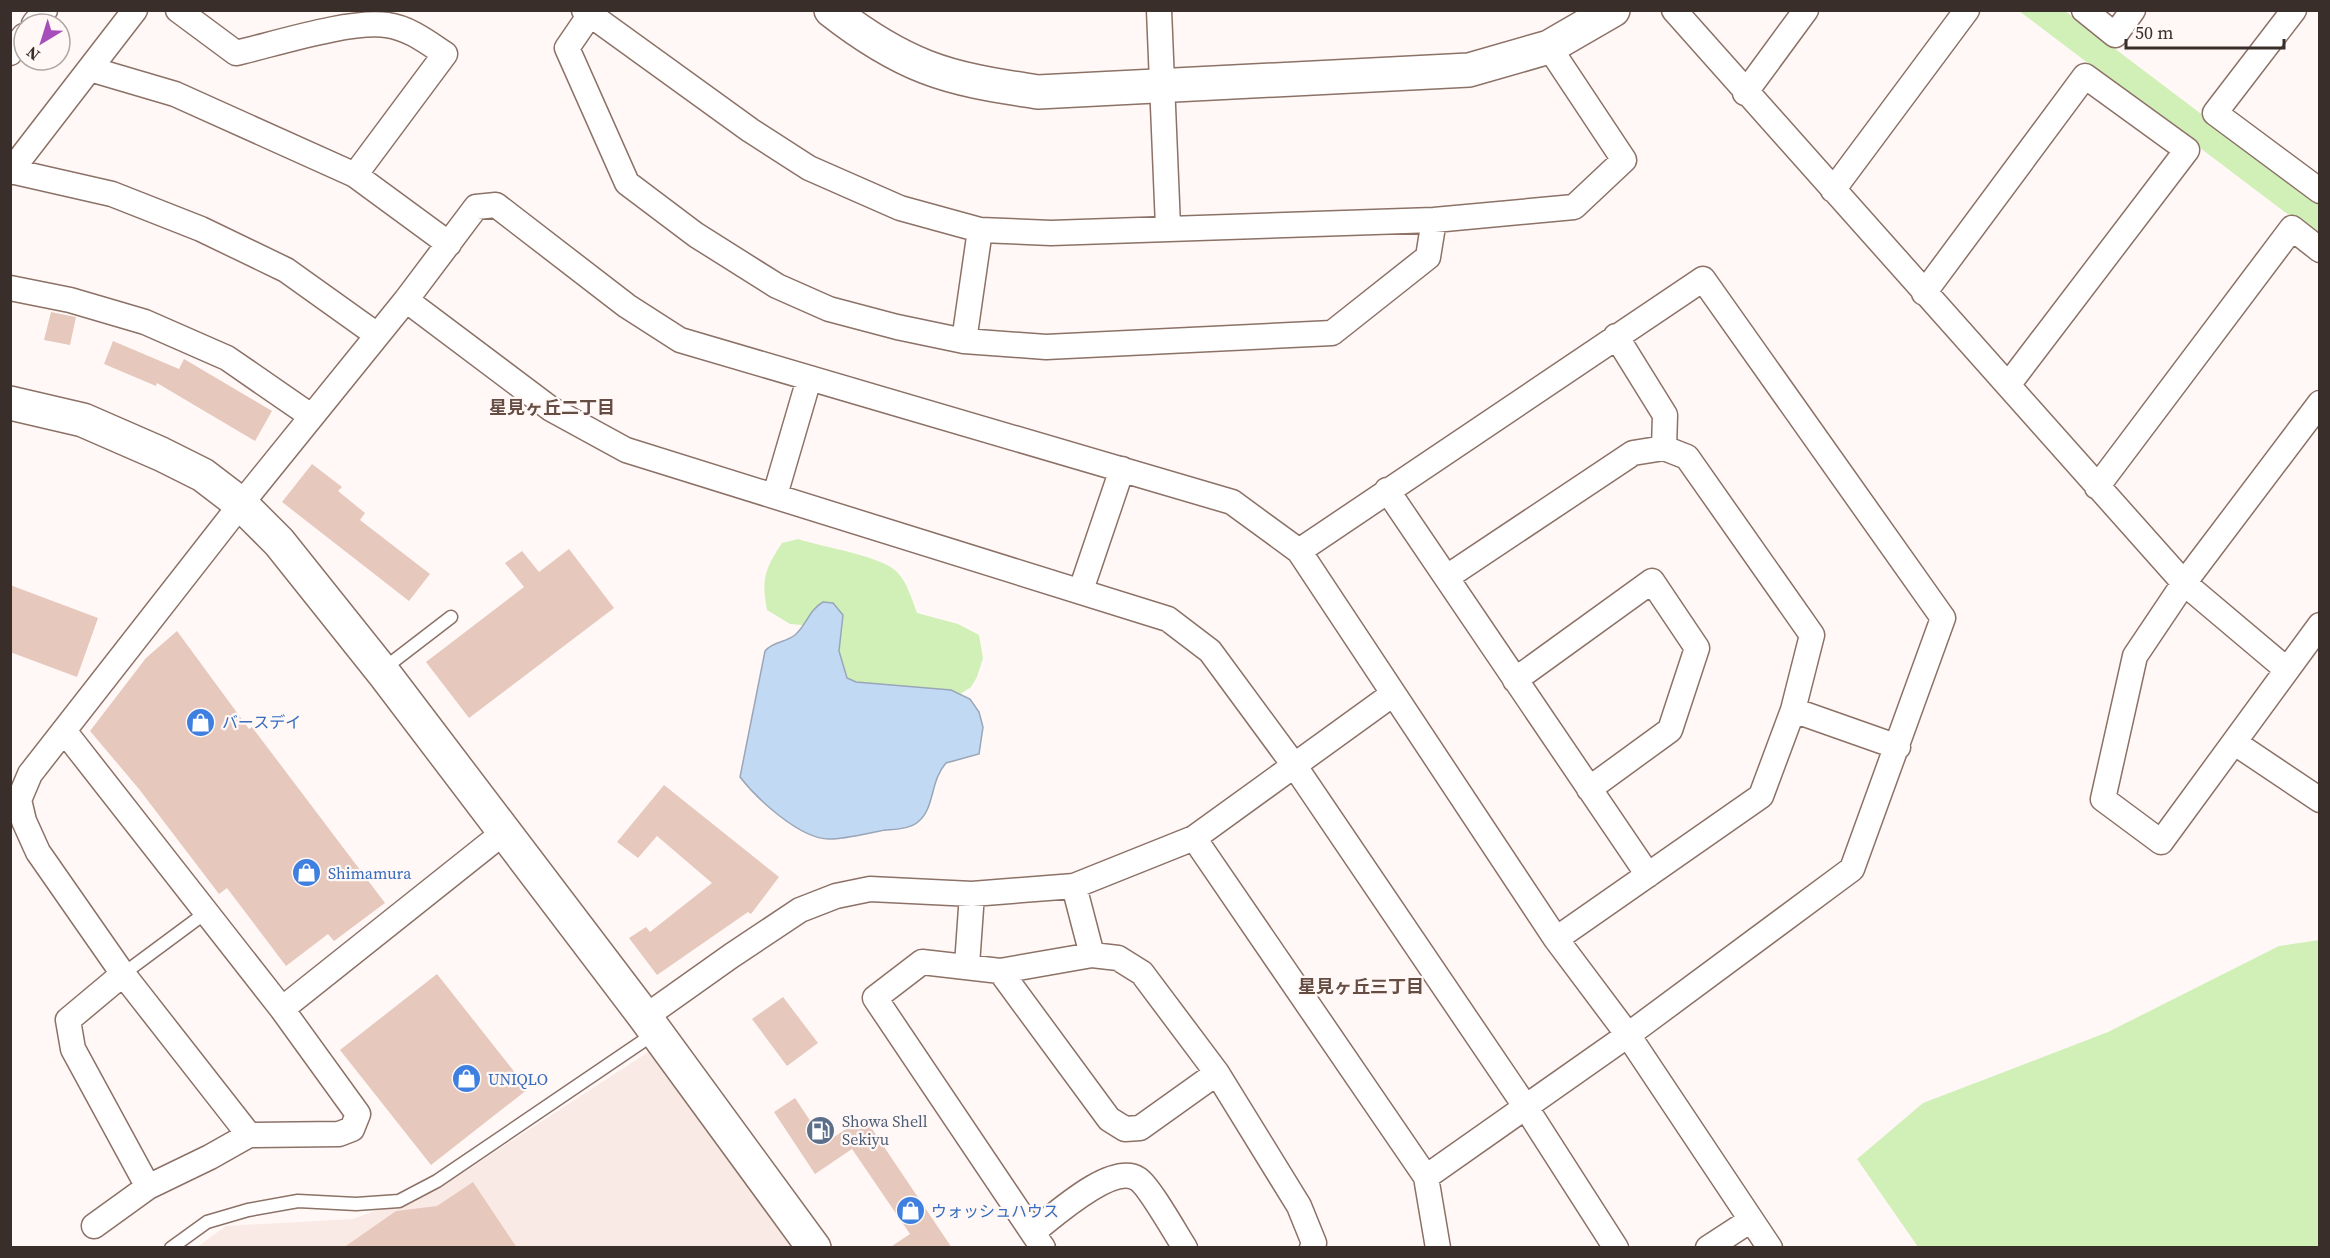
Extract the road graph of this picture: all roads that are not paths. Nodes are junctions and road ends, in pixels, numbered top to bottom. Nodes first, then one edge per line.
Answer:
1 (135, 10) edge
2 (178, 10) edge
3 (831, 10) edge
4 (1160, 10) edge
5 (1613, 10) edge
6 (1674, 10) edge
7 (1806, 10) edge
8 (1967, 10) edge
9 (2084, 10) edge
10 (2133, 10) edge
11 (2294, 10) edge
12 (589, 12) edge
13 (1549, 47) junction
14 (90, 69) junction
15 (1164, 84) junction
16 (1745, 93) junction
17 (11, 172) edge
18 (355, 175) junction
19 (1833, 190) junction
20 (2319, 191) edge
21 (1434, 220) junction
22 (1167, 227) junction
23 (980, 230) junction
24 (449, 244) junction
25 (2319, 250) edge
26 (10, 288) edge
27 (1924, 293) junction
28 (406, 300) junction
29 (377, 335) junction
30 (1616, 336) junction
31 (964, 341) junction
32 (809, 379) junction
33 (2008, 385) junction
34 (10, 403) edge
35 (2319, 403) edge
36 (311, 416) junction
37 (1664, 448) junction
38 (1122, 470) junction
39 (2097, 487) junction
40 (1387, 490) junction
41 (775, 495) junction
42 (241, 504) junction
43 (1299, 551) junction
44 (1447, 577) junction
45 (2184, 583) junction
46 (1080, 590) junction
47 (451, 617) dead end
48 (2319, 625) edge
49 (2286, 669) junction
50 (381, 670) junction
51 (1515, 680) junction
52 (1393, 694) junction
53 (1793, 710) junction
54 (65, 732) junction
55 (2235, 742) junction
56 (1898, 747) junction
57 (1294, 765) junction
58 (1589, 789) junction
59 (2319, 800) edge
60 (503, 833) junction
61 (1194, 838) junction
62 (1648, 875) junction
63 (1074, 886) junction
64 (972, 894) junction
65 (208, 911) junction
66 (1556, 939) junction
67 (1092, 955) junction
68 (967, 965) junction
69 (1000, 970) junction
70 (123, 974) junction
71 (282, 1009) junction
72 (651, 1025) junction
73 (1629, 1035) junction
74 (1217, 1073) junction
75 (1525, 1106) junction
76 (249, 1135) junction
77 (1426, 1177) junction
78 (148, 1187) junction
79 (1751, 1220) junction
80 (94, 1226) dead end
81 (1038, 1240) edge
82 (171, 1248) edge
83 (814, 1248) edge
84 (1185, 1248) edge
85 (1312, 1248) edge
86 (1438, 1248) edge
87 (1616, 1248) edge
88 (1708, 1248) edge
89 (1770, 1248) edge

1 - 14 street
2 - 18 street
3 - 15 street
4 - 15 street
5 - 13 street
6 - 16 street
7 - 16 street
8 - 19 street
9 - 10 street
11 - 20 street
12 - 23 street
12 - 31 street
13 - 15 street
13 - 21 street
14 - 17 street
14 - 18 street
15 - 22 street
16 - 19 street
17 - 29 street
18 - 24 street
19 - 27 street
21 - 22 street
21 - 31 street
22 - 23 street
23 - 31 street
24 - 28 street
24 - 32 street
25 - 39 street
26 - 36 street
27 - 33 street
27 - 33 street
28 - 29 street
28 - 41 street
29 - 36 street
30 - 37 street
30 - 40 street
30 - 56 street
32 - 38 street
32 - 41 street
33 - 39 street
34 - 42 street
35 - 45 street
36 - 42 street
37 - 44 street
37 - 53 street
38 - 43 street
38 - 46 street
39 - 45 street
40 - 43 street
40 - 44 street
41 - 46 street
42 - 50 street
42 - 54 street
43 - 52 street
44 - 51 street
45 - 49 street
45 - 55 street
46 - 57 street
47 - 50 lane
48 - 49 street
49 - 55 street
50 - 60 street
51 - 58 street
51 - 58 street
52 - 57 street
52 - 66 street
53 - 56 street
53 - 62 street
54 - 65 street
54 - 70 street
55 - 59 street
56 - 73 street
57 - 61 street
57 - 75 street
58 - 62 street
60 - 71 street
60 - 72 street
61 - 63 street
61 - 77 street
62 - 66 street
63 - 64 street
63 - 67 street
64 - 68 street
64 - 72 street
65 - 70 lane
65 - 71 street
66 - 73 street
67 - 69 street
67 - 74 street
68 - 69 street
68 - 81 street
69 - 74 street
70 - 76 street
70 - 78 street
71 - 76 street
72 - 82 lane
72 - 83 street
73 - 75 street
73 - 79 street
74 - 85 street
75 - 77 street
75 - 87 street
76 - 78 street
77 - 86 street
78 - 80 street
79 - 88 street
79 - 89 street
81 - 84 street

